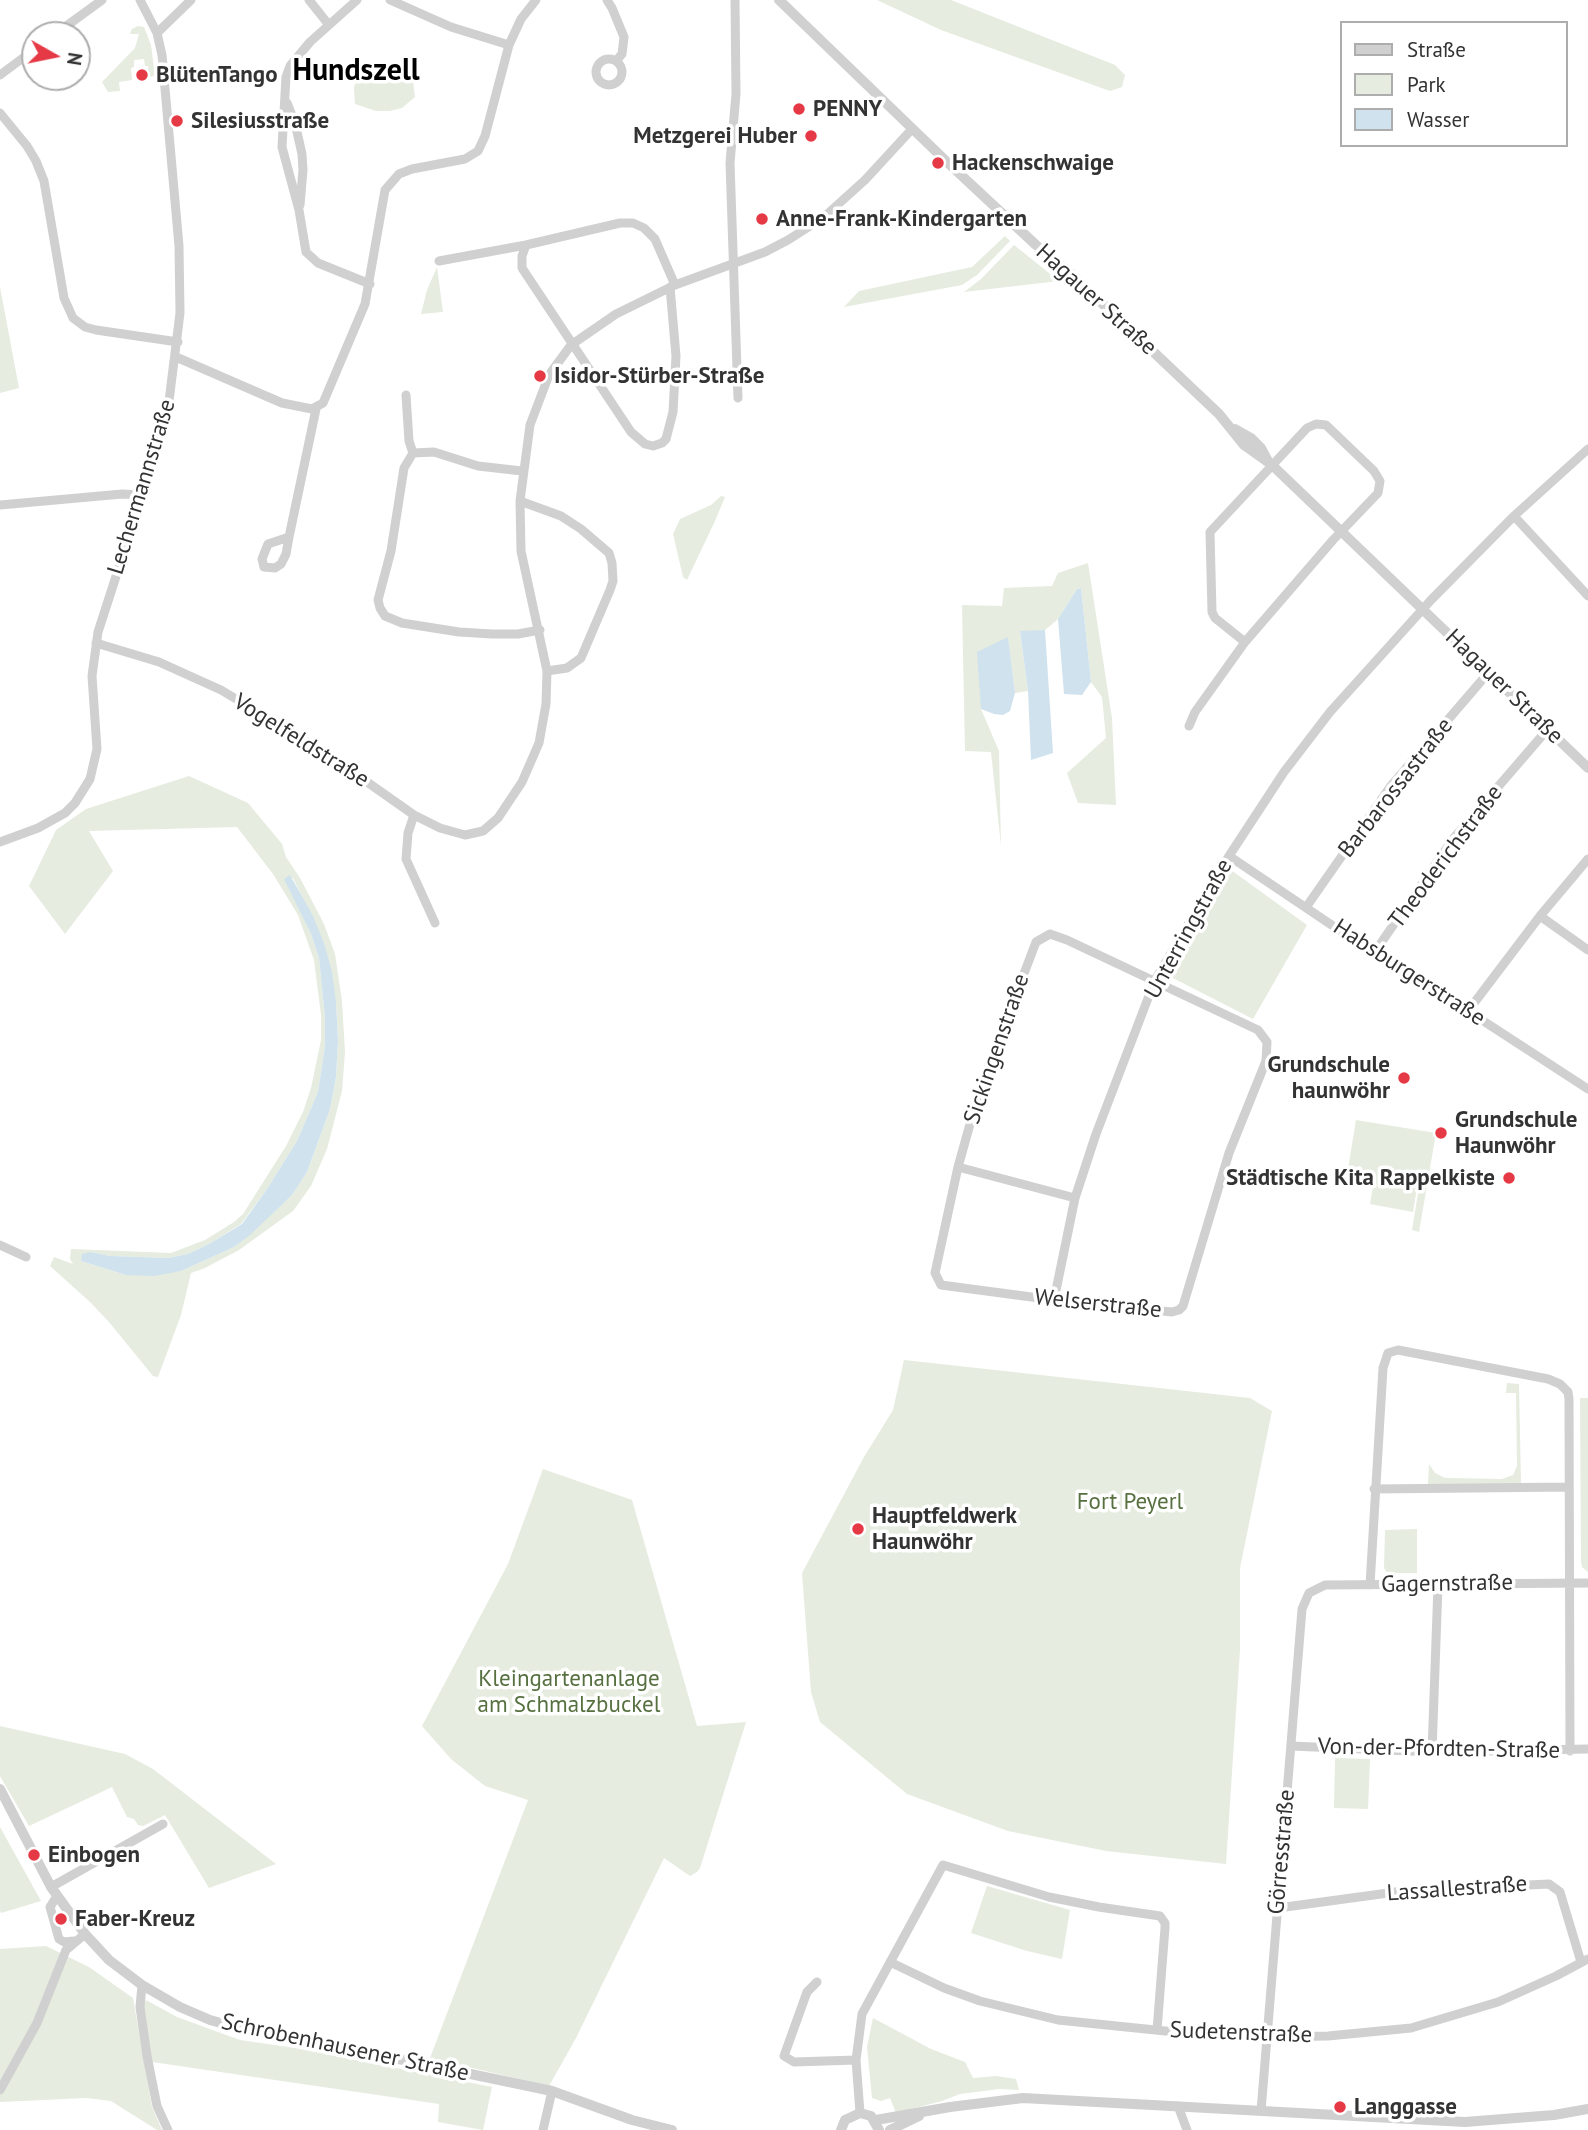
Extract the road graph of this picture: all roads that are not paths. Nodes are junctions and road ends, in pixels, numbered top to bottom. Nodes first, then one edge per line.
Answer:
1 (102, 0) edge
2 (140, 0) edge
3 (191, 0) edge
4 (309, 0) edge
5 (357, 0) edge
6 (390, 0) edge
7 (536, 0) edge
8 (607, 0) edge
9 (734, 0) edge
10 (779, 0) edge
11 (73, 21) edge
12 (329, 25) junction
13 (157, 33) junction
14 (509, 44) junction
15 (21, 59) edge
16 (617, 61) dead end
17 (0, 75) edge
18 (285, 100) junction
19 (0, 113) edge
20 (912, 129) junction
21 (299, 210) junction
22 (526, 245) junction
23 (439, 261) dead end
24 (734, 263) junction
25 (370, 284) junction
26 (673, 286) junction
27 (178, 342) junction
28 (571, 345) junction
29 (176, 356) junction
30 (406, 395) dead end
31 (738, 398) dead end
32 (316, 409) junction
33 (1588, 449) edge
34 (413, 453) junction
35 (1270, 463) junction
36 (522, 471) junction
37 (143, 495) junction
38 (520, 501) junction
39 (0, 505) edge
40 (1514, 516) junction
41 (1342, 532) junction
42 (289, 537) dead end
43 (1588, 596) edge
44 (1423, 609) junction
45 (540, 631) junction
46 (1245, 642) junction
47 (96, 643) junction
48 (547, 671) junction
49 (1489, 672) junction
50 (1189, 726) dead end
51 (1547, 730) junction
52 (1588, 768) edge
53 (414, 815) junction
54 (0, 842) edge
55 (1229, 856) junction
56 (1588, 859) edge
57 (1307, 906) junction
58 (1540, 916) junction
59 (435, 923) dead end
60 (1588, 950) edge
61 (1374, 953) junction
62 (1156, 980) junction
63 (1468, 1011) junction
64 (1588, 1090) edge
65 (958, 1167) junction
66 (1075, 1198) junction
67 (0, 1245) edge
68 (26, 1257) dead end
69 (941, 1285) joint
70 (1054, 1300) junction
71 (1569, 1487) junction
72 (1374, 1489) junction
73 (1569, 1583) junction
74 (1588, 1583) edge
75 (1370, 1585) junction
76 (1438, 1585) junction
77 (1309, 1593) joint
78 (1291, 1746) junction
79 (1588, 1749) edge
80 (1570, 1751) junction
81 (1432, 1752) junction
82 (0, 1789) edge
83 (163, 1824) dead end
84 (54, 1892) junction
85 (1278, 1909) junction
86 (86, 1934) junction
87 (74, 1941) junction
88 (1584, 1960) edge
89 (890, 1962) junction
90 (817, 1982) dead end
91 (142, 1985) junction
92 (1157, 2030) junction
93 (1267, 2037) junction
94 (856, 2060) junction
95 (0, 2090) edge
96 (552, 2091) junction
97 (1178, 2106) junction
98 (1588, 2109) edge
99 (931, 2111) junction
100 (1261, 2111) junction
101 (860, 2113) junction
102 (878, 2125) edge
103 (1464, 2126) edge
104 (840, 2128) edge
105 (169, 2130) edge
106 (543, 2130) edge
107 (672, 2130) edge
108 (890, 2130) edge
109 (1187, 2130) edge

1 - 11 street
2 - 13 street, Lechermannstraße
3 - 13 street
4 - 12 street
5 - 12 street
6 - 14 street
7 - 14 street
8 - 16 street
9 - 24 street
10 - 20 street, Hagauer Straße
12 - 18 street
13 - 27 street, Lechermannstraße
14 - 25 street
15 - 17 street
18 - 21 street
18 - 21 street
19 - 27 street
20 - 24 street
20 - 35 street, Hagauer Straße
21 - 25 street
22 - 23 street
22 - 26 street
22 - 28 street
24 - 26 street
24 - 31 street
25 - 32 street
26 - 28 street
26 - 28 street
27 - 29 street, Lechermannstraße
28 - 36 street
29 - 32 street
29 - 37 street, Lechermannstraße
30 - 34 street
32 - 42 street
33 - 40 street, Unterringstraße
34 - 36 street
34 - 45 street
35 - 41 street, Hagauer Straße
35 - 41 street
35 - 46 street
36 - 38 street
37 - 39 street
37 - 47 street, Lechermannstraße
38 - 45 street
38 - 48 street
40 - 43 street
40 - 44 street, Unterringstraße
41 - 44 street, Hagauer Straße
41 - 46 street
44 - 49 street, Hagauer Straße
44 - 55 street, Unterringstraße
45 - 48 street
46 - 50 street
47 - 53 street, Vogelfeldstraße
47 - 54 street, Lechermannstraße
48 - 53 street, Vogelfeldstraße
49 - 51 street, Hagauer Straße
49 - 57 street, Barbarossastraße
51 - 52 street, Hagauer Straße
51 - 61 street, Theoderichstraße
53 - 59 street
55 - 57 street, Habsburgerstraße
55 - 62 street, Unterringstraße
56 - 58 street
57 - 61 street, Habsburgerstraße
58 - 60 street
58 - 63 street
61 - 63 street, Habsburgerstraße
62 - 65 street, Sickingenstraße
62 - 66 street, Unterringstraße
62 - 70 street, Welserstraße
63 - 64 street, Habsburgerstraße
65 - 66 street
65 - 69 street, Sickingenstraße
66 - 70 street, Unterringstraße
67 - 68 street
69 - 70 street, Welserstraße
71 - 72 street
71 - 72 street
71 - 73 street
72 - 75 street
73 - 74 street, Gagernstraße
73 - 76 street, Gagernstraße
73 - 80 street
75 - 76 street, Gagernstraße
75 - 77 street, Gagernstraße
76 - 81 street
77 - 78 street, Görresstraße
78 - 81 street, Von-der-Pfordten-Straße
78 - 85 street, Görresstraße
79 - 80 street, Von-der-Pfordten-Straße
80 - 81 street, Von-der-Pfordten-Straße
82 - 84 street, Schrobenhausener Straße
83 - 84 street
84 - 86 street, Schrobenhausener Straße
84 - 87 street, Schrobenhausener Straße
85 - 88 street, Lassallestraße
85 - 93 street, Görresstraße
86 - 87 street
86 - 91 street, Schrobenhausener Straße
87 - 95 street
88 - 93 street, Sudetenstraße
89 - 92 street, Sudetenstraße
89 - 92 street
89 - 94 street
90 - 94 street
91 - 96 street, Schrobenhausener Straße
91 - 105 street
92 - 93 street, Sudetenstraße
93 - 100 street, Görresstraße
94 - 101 street
96 - 106 street
96 - 107 street, Schrobenhausener Straße
97 - 99 street
97 - 100 street
97 - 109 street
98 - 103 street
99 - 102 street
99 - 108 street
100 - 103 street
101 - 102 street
101 - 104 street

